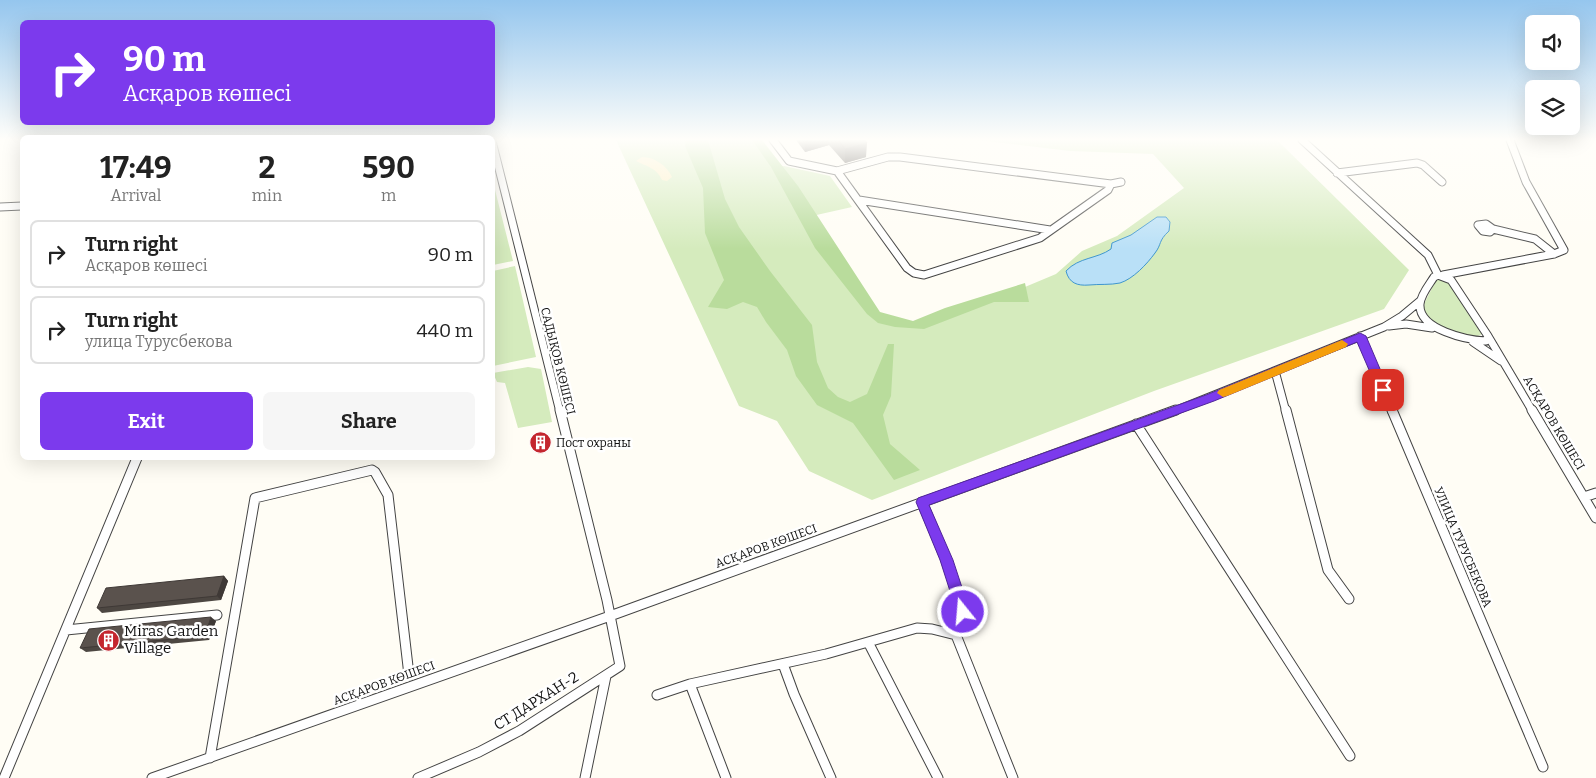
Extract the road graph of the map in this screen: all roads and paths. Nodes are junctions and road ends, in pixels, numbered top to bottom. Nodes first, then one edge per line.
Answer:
1 (501, 176) edge
2 (842, 176) edge
3 (1051, 176) edge
4 (1342, 176) edge
5 (1436, 176) edge
6 (1524, 176) edge
7 (1121, 182) dead end
8 (1442, 182) dead end
9 (1111, 184) junction
10 (859, 200) junction
11 (20, 206) edge
12 (0, 207) edge
13 (1493, 229) dead end
14 (1050, 230) junction
15 (1554, 254) junction
16 (1440, 275) junction
17 (1420, 301) junction
18 (1384, 327) junction
19 (1360, 336) junction
20 (1488, 336) junction
21 (1460, 337) junction
22 (1506, 366) junction
23 (1275, 372) junction
24 (1136, 424) junction
25 (136, 460) edge
26 (1596, 492) edge
27 (1584, 497) junction
28 (922, 502) junction
29 (1596, 518) edge
30 (1349, 599) dead end
31 (217, 615) dead end
32 (610, 616) junction
33 (66, 630) junction
34 (956, 635) junction
35 (868, 642) junction
36 (782, 664) junction
37 (409, 675) dead end
38 (606, 676) junction
39 (690, 684) junction
40 (657, 695) dead end
41 (1350, 756) dead end
42 (210, 758) junction
43 (1543, 767) dead end
44 (4, 778) edge
45 (152, 778) edge
46 (418, 778) edge
47 (585, 778) edge
48 (726, 778) edge
49 (831, 778) edge
50 (938, 778) edge
51 (1013, 778) edge

1 - 32 street, САДЫҚОВ КӨШЕСІ
2 - 10 street
3 - 9 street
4 - 16 street, АСҚАРОВ КӨШЕСІ
5 - 8 street
6 - 15 street
7 - 9 street
9 - 14 street
10 - 14 street
10 - 14 street
11 - 12 street
13 - 15 street
15 - 16 street
16 - 17 street
16 - 20 street, АСҚАРОВ КӨШЕСІ
17 - 18 street
17 - 21 street
18 - 19 street, АСҚАРОВ КӨШЕСІ
18 - 21 street
19 - 23 street, АСҚАРОВ КӨШЕСІ
19 - 43 street, УЛИЦА ТУРУСБЕКОВА
20 - 21 street
20 - 22 street, АСҚАРОВ КӨШЕСІ
21 - 22 street
22 - 27 street, АСҚАРОВ КӨШЕСІ
23 - 24 street, АСҚАРОВ КӨШЕСІ
23 - 30 street
24 - 28 street, АСҚАРОВ КӨШЕСІ
24 - 41 street
25 - 33 street
26 - 27 street
27 - 29 street, АСҚАРОВ КӨШЕСІ
28 - 32 street, АСҚАРОВ КӨШЕСІ
28 - 34 street
31 - 33 street
32 - 38 street, СТ ДАРХАН-2
32 - 42 street, АСҚАРОВ КӨШЕСІ
33 - 44 street
34 - 35 street
34 - 51 street
35 - 36 street
35 - 50 street
36 - 39 street
36 - 49 street
37 - 42 street
38 - 46 street, СТ ДАРХАН-2
38 - 47 street
39 - 40 street
39 - 48 street
42 - 45 street, АСҚАРОВ КӨШЕСІ

